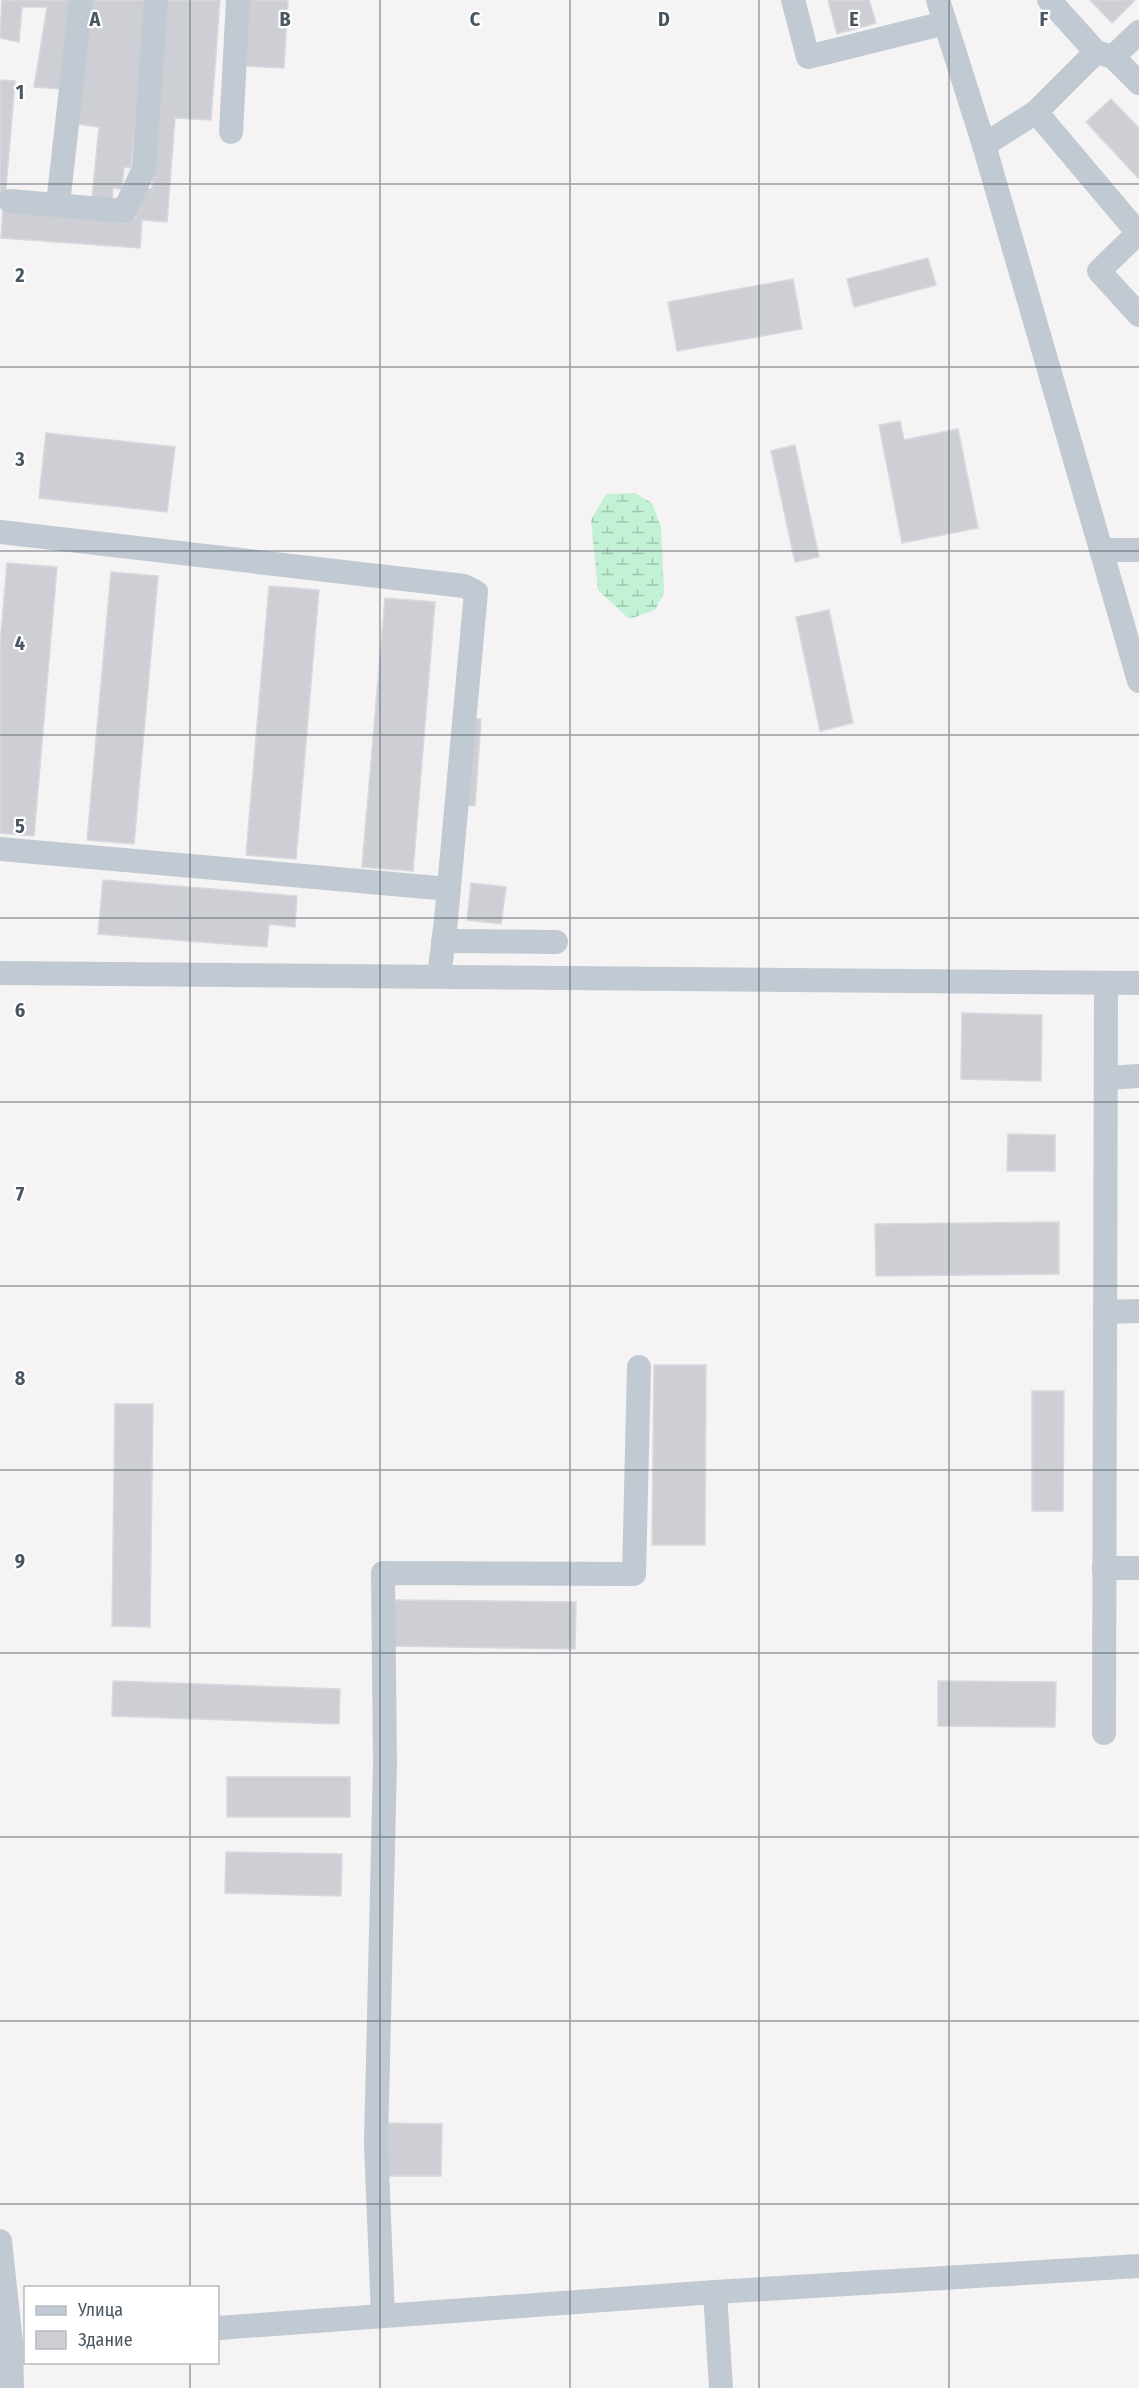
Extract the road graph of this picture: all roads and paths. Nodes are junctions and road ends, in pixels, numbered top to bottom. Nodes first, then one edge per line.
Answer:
1 (81, 0) edge
2 (156, 0) edge
3 (238, 0) edge
4 (793, 0) edge
5 (938, 0) edge
6 (1049, 0) edge
7 (945, 23) junction
8 (1139, 32) edge
9 (1104, 55) junction
10 (1139, 83) edge
11 (1036, 112) junction
12 (231, 132) dead end
13 (984, 145) junction
14 (10, 201) dead end
15 (58, 204) junction
16 (1139, 233) edge
17 (1139, 315) edge
18 (0, 532) edge
19 (1102, 550) junction
20 (1139, 550) edge
21 (1139, 681) edge
22 (0, 849) edge
23 (449, 889) junction
24 (443, 941) junction
25 (556, 942) dead end
26 (0, 973) edge
27 (439, 977) junction
28 (1106, 983) junction
29 (1139, 983) edge
30 (1139, 1076) edge
31 (1106, 1078) junction
32 (1139, 1311) edge
33 (1105, 1312) junction
34 (639, 1367) dead end
35 (1104, 1568) junction
36 (1139, 1568) edge
37 (1104, 1733) dead end
38 (0, 2241) edge
39 (1139, 2266) edge
40 (715, 2292) junction
41 (383, 2316) junction
42 (219, 2328) edge
43 (12, 2343) edge
44 (12, 2388) edge
45 (721, 2388) edge

1 - 15 street
2 - 15 street
3 - 12 street
4 - 7 street
5 - 7 street
6 - 9 street
7 - 13 street
8 - 9 street
9 - 10 street
9 - 11 street
11 - 13 street
11 - 16 street
13 - 19 street
14 - 15 street
16 - 17 street
18 - 23 street
19 - 20 street
19 - 21 street
22 - 23 street
23 - 24 street
24 - 25 street
24 - 27 street
26 - 27 street
27 - 28 street
28 - 29 street
28 - 31 street
30 - 31 street
31 - 33 street
32 - 33 street
33 - 35 street
34 - 41 street
35 - 36 street
35 - 37 street
38 - 43 street
39 - 40 street
40 - 41 street
40 - 45 street
41 - 42 street
43 - 44 street

